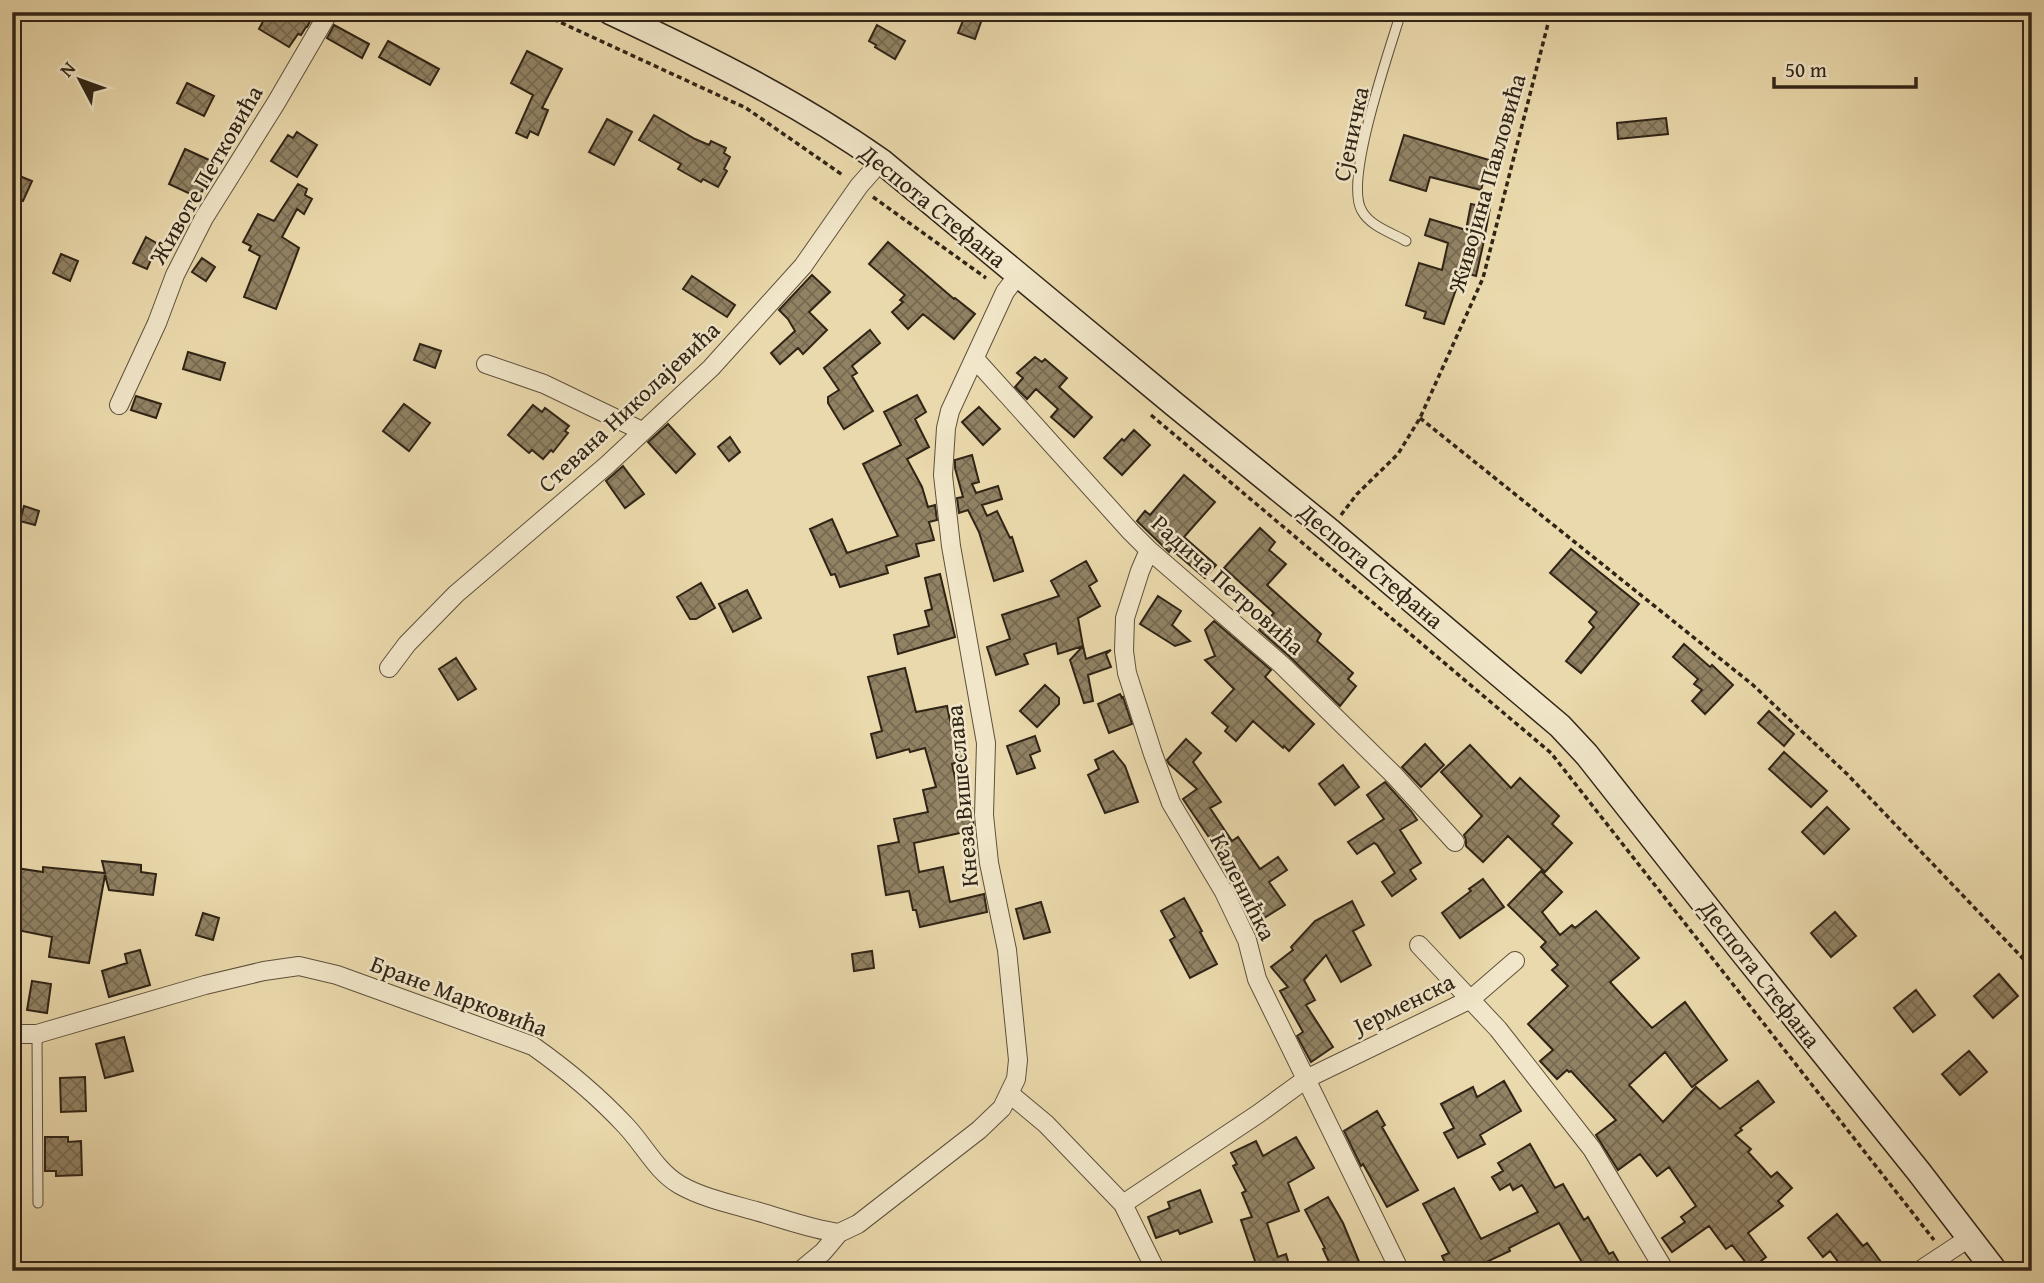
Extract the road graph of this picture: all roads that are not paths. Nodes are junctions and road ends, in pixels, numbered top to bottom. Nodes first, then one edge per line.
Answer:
1 (329, 12) edge
2 (610, 12) edge
3 (1401, 12) edge
4 (881, 160) junction
5 (1406, 240) dead end
6 (1012, 284) junction
7 (975, 359) junction
8 (486, 364) dead end
9 (119, 405) dead end
10 (642, 431) junction
11 (1149, 550) junction
12 (389, 668) dead end
13 (1455, 842) dead end
14 (1419, 945) dead end
15 (1515, 961) dead end
16 (1471, 999) junction
17 (12, 1034) edge
18 (37, 1034) junction
19 (1306, 1079) junction
20 (1010, 1094) junction
21 (38, 1203) dead end
22 (1123, 1204) junction
23 (839, 1233) junction
24 (1969, 1238) junction
25 (1394, 1270) edge
26 (800, 1271) edge
27 (1156, 1271) edge
28 (1665, 1271) edge
29 (1919, 1271) edge
30 (1995, 1271) edge

1 - 9 street, Животе Петковића
2 - 4 main road, Деспота Стефана
3 - 5 lane, Сјеничка
4 - 6 main road, Деспота Стефана
4 - 10 street, Стевана Николајевића
6 - 7 street, Кнеза Вишеслава
6 - 24 main road, Деспота Стефана
7 - 11 street, Радича Петровића
7 - 20 street, Кнеза Вишеслава
8 - 10 street
10 - 12 street, Стевана Николајевића
11 - 13 street, Радича Петровића
11 - 19 street, Каленићка
14 - 16 street
15 - 16 street, Јерменска
16 - 19 street, Јерменска
16 - 28 street
17 - 18 street, Бране Марковића
18 - 21 lane
18 - 23 street, Бране Марковића
19 - 22 street, Јерменска
19 - 25 street, Каленићка
20 - 22 street
20 - 23 street, Кнеза Вишеслава
22 - 27 street
23 - 26 street, Кнеза Вишеслава
24 - 29 street
24 - 30 main road, Деспота Стефана

